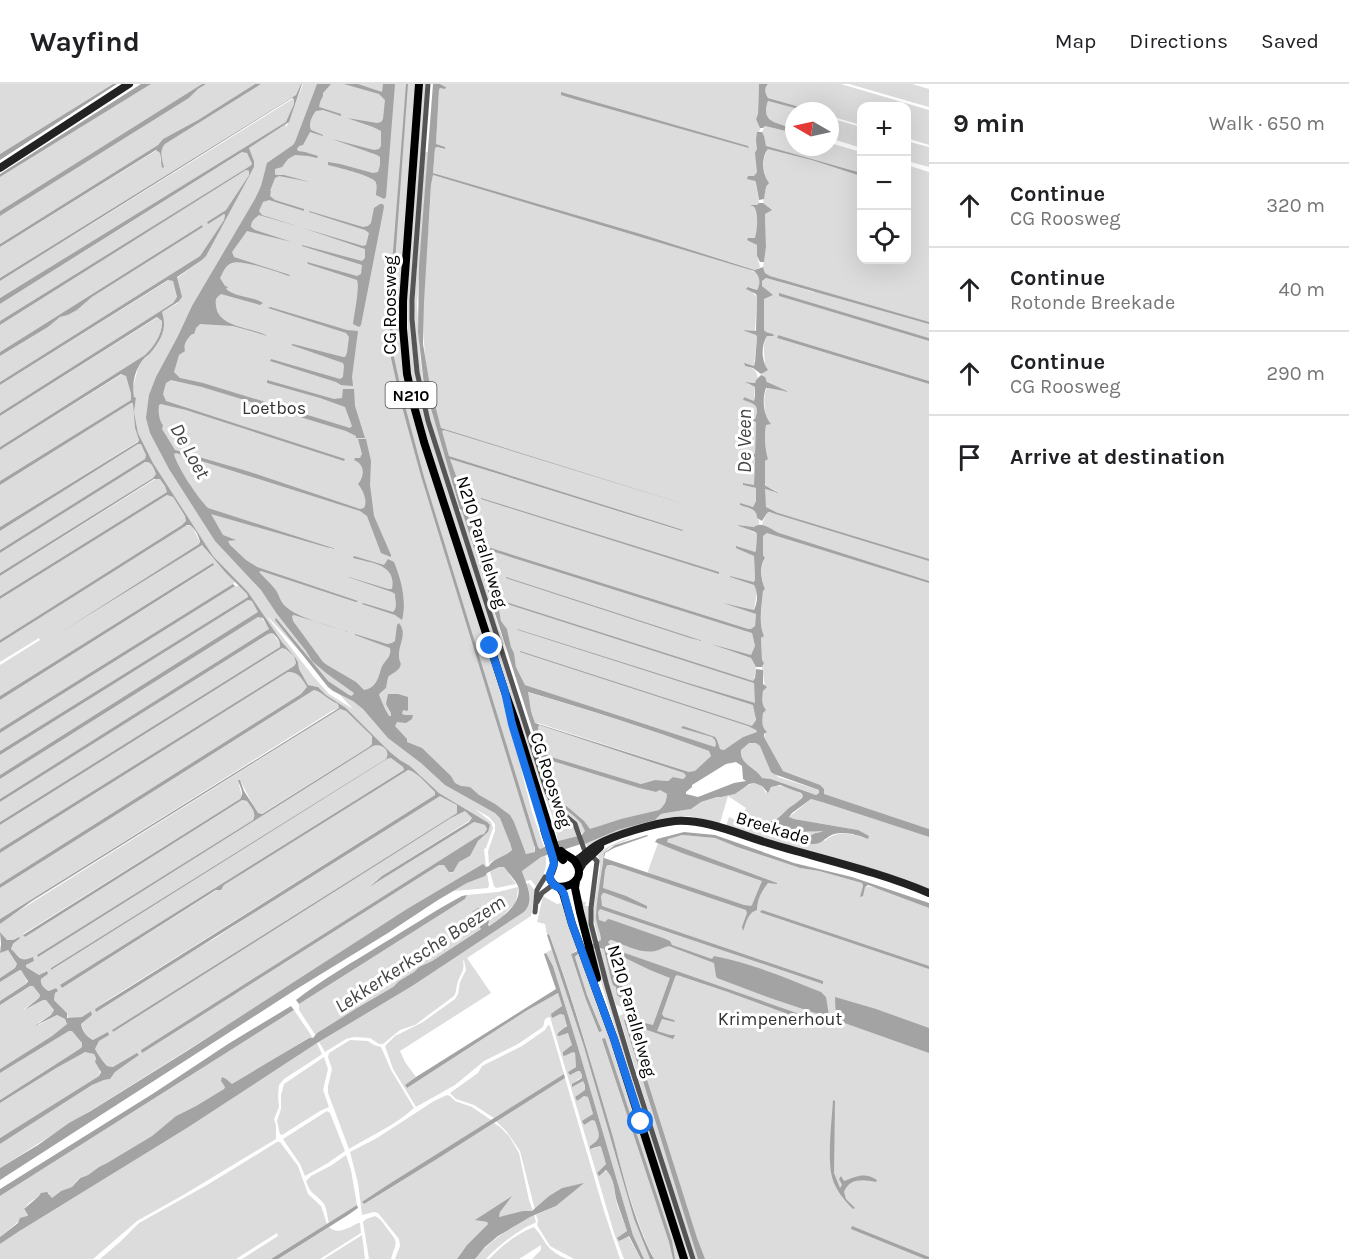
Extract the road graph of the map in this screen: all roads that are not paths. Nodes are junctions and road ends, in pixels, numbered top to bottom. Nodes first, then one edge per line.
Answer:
1 (129, 84) edge
2 (419, 84) edge
3 (428, 84) edge
4 (0, 168) edge
5 (558, 854) junction
6 (589, 854) junction
7 (579, 870) junction
8 (545, 877) junction
9 (573, 883) junction
10 (555, 887) junction
11 (929, 893) edge
12 (537, 902) junction
13 (535, 912) dead end
14 (589, 948) junction
15 (684, 1259) edge
16 (693, 1259) edge

1 - 4 main road
2 - 5 main road, CG Roosweg / N210
3 - 6 street, N210 Parallelweg
5 - 6 main road, Breekade
5 - 7 main road, N210
5 - 8 main road
5 - 9 main road, N210
5 - 10 main road, N210
6 - 7 main road, Breekade
6 - 11 main road, Breekade
6 - 14 street, N210 Parallelweg
7 - 9 main road, N210
8 - 10 main road, N210
8 - 12 street
9 - 10 main road
9 - 14 main road, N210
10 - 12 street
10 - 14 main road, N210
12 - 13 street
14 - 15 main road, N210
14 - 16 street, N210 Parallelweg

